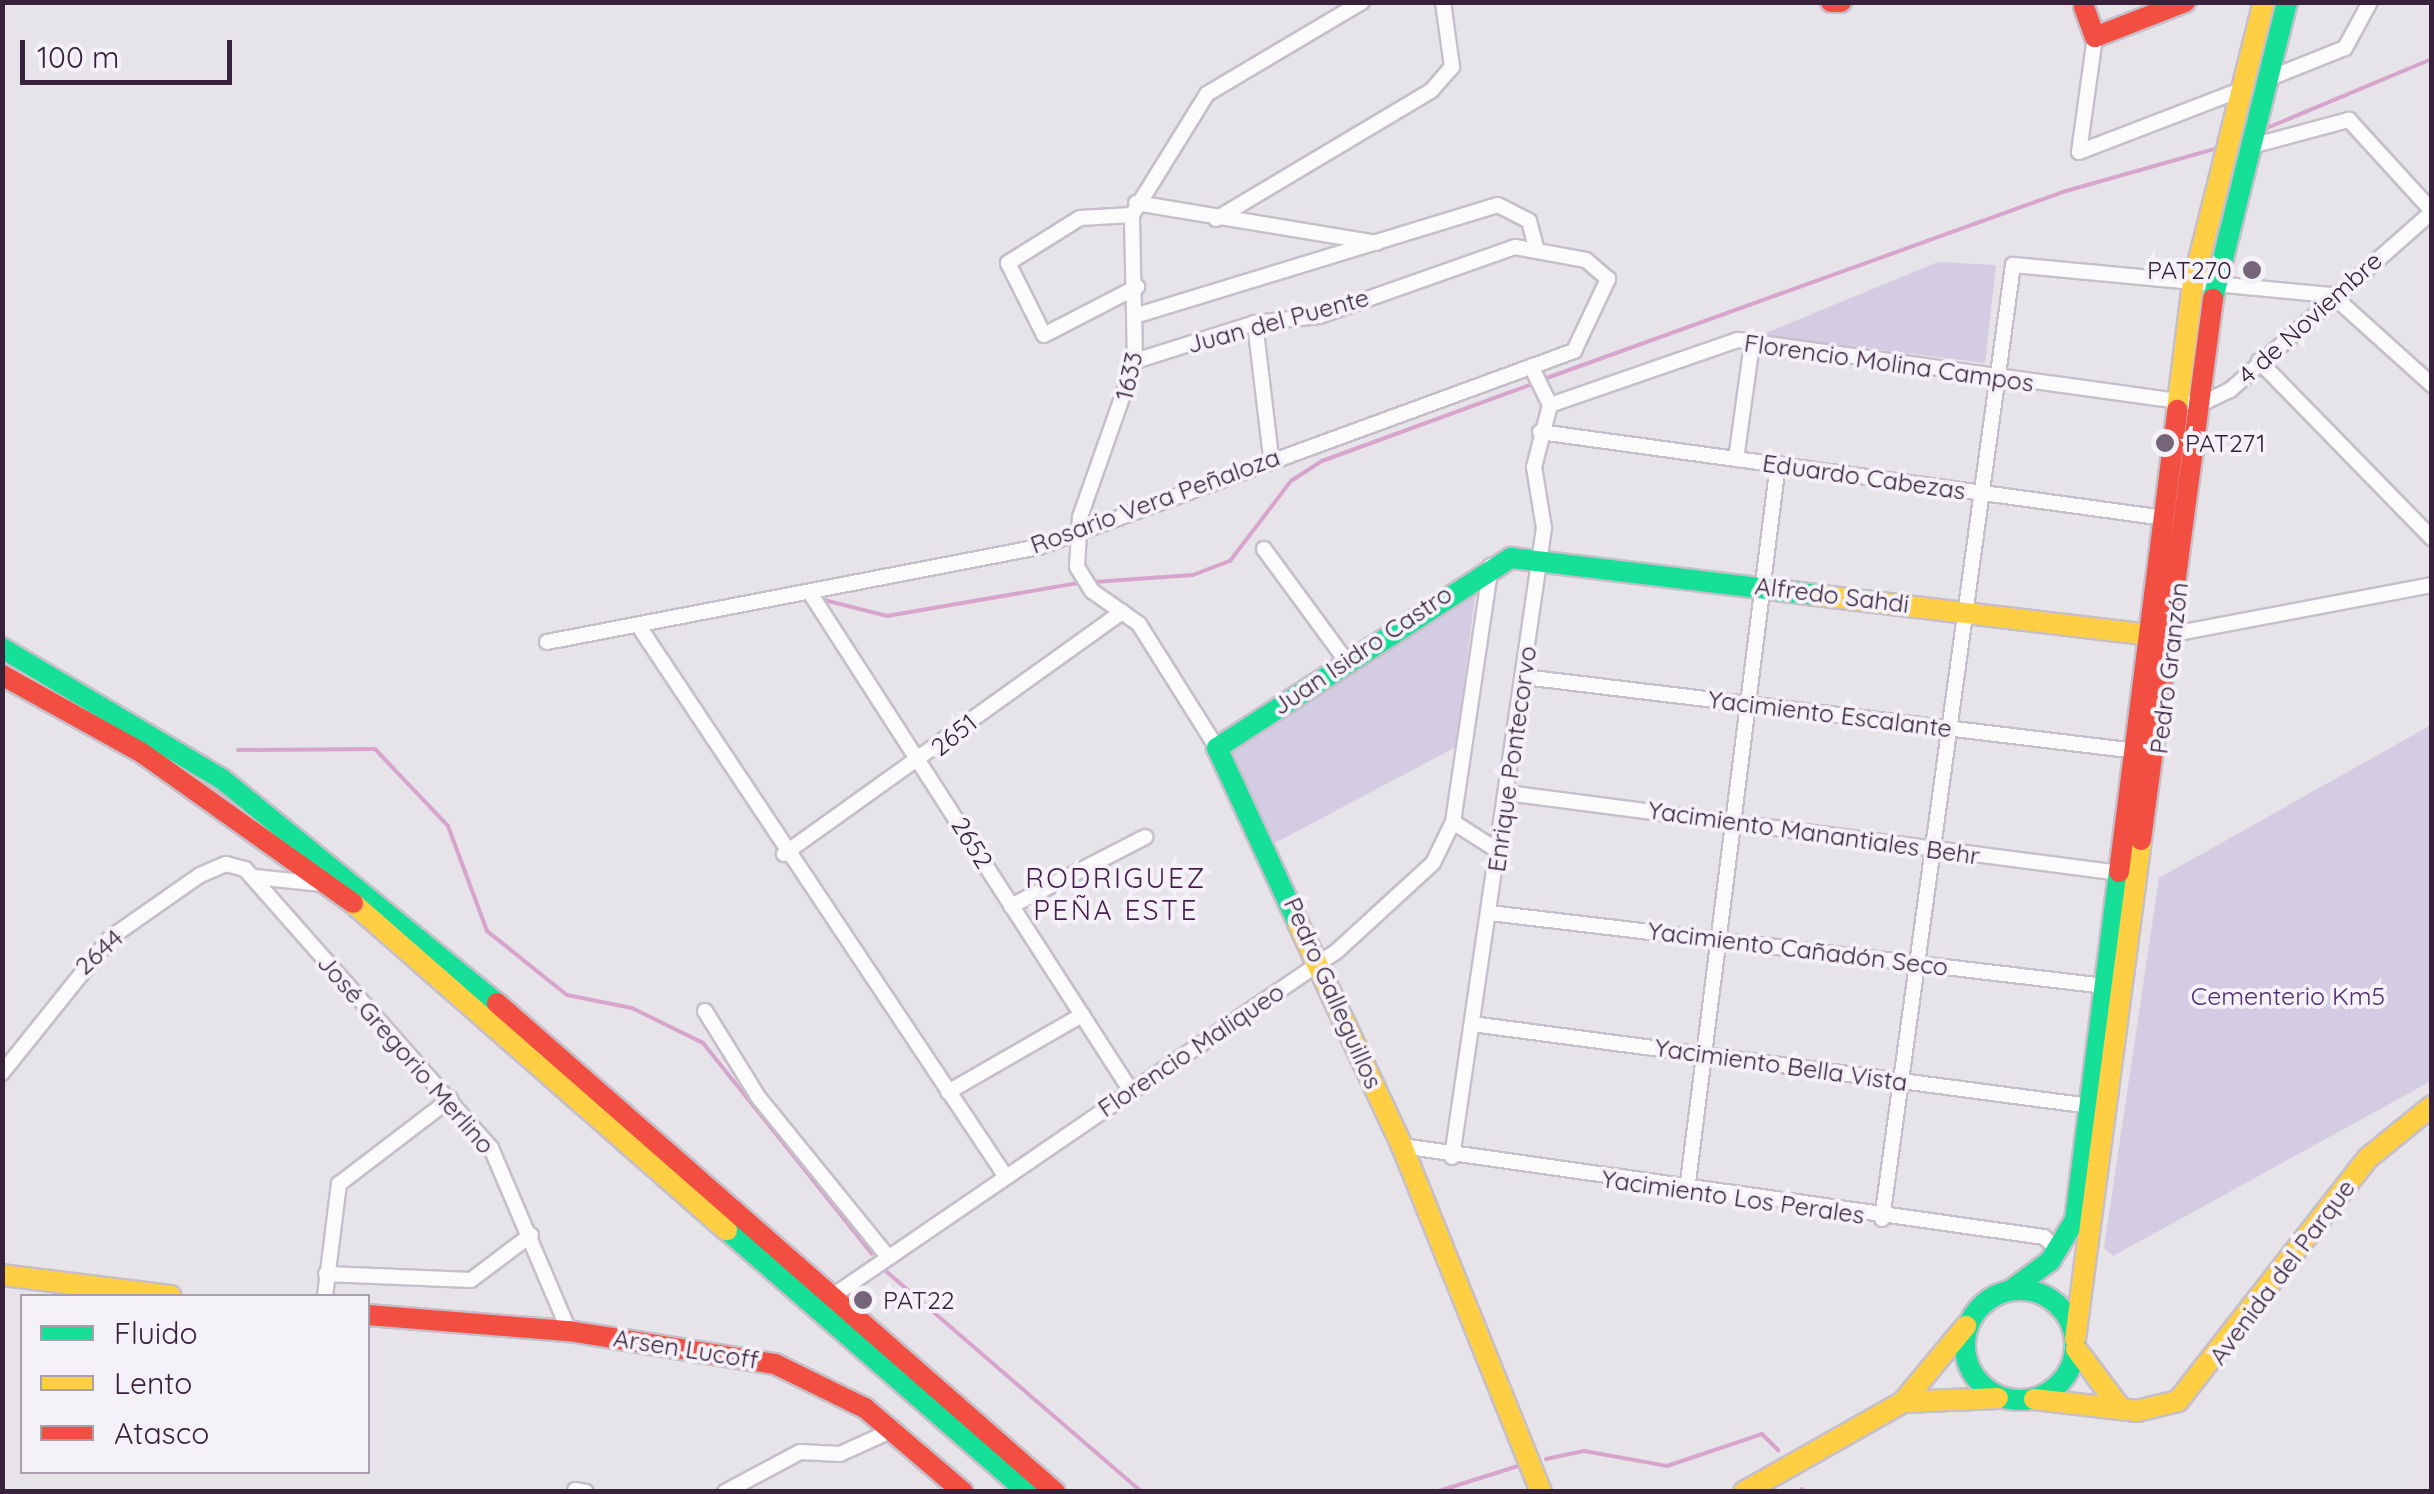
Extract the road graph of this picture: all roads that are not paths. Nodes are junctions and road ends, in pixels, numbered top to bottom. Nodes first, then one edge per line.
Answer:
1 (1362, 2) edge
2 (1443, 2) edge
3 (1831, 2) edge
4 (1841, 2) edge
5 (2185, 2) edge
6 (2264, 2) edge
7 (2286, 2) edge
8 (2370, 2) edge
9 (2086, 4) edge
10 (2095, 37) junction
11 (2266, 80) junction
12 (2238, 91) junction
13 (2243, 148) junction
14 (1134, 209) junction
15 (2432, 212) edge
16 (1216, 219) junction
17 (1384, 244) junction
18 (1536, 248) junction
19 (2193, 284) junction
20 (1137, 287) junction
21 (2215, 287) junction
22 (2332, 294) junction
23 (1141, 314) junction
24 (1255, 323) junction
25 (1752, 343) junction
26 (1135, 362) junction
27 (2259, 362) junction
28 (1531, 366) junction
29 (1996, 379) junction
30 (2432, 384) edge
31 (2179, 402) junction
32 (2201, 404) junction
33 (1550, 405) junction
34 (1540, 432) junction
35 (1272, 457) junction
36 (1736, 459) junction
37 (1778, 464) junction
38 (1980, 494) junction
39 (2166, 518) junction
40 (2188, 521) junction
41 (1078, 530) junction
42 (2432, 538) edge
43 (1264, 549) dead end
44 (1511, 558) joint
45 (1540, 558) junction
46 (1490, 566) junction
47 (2432, 585) edge
48 (1762, 586) junction
49 (812, 596) junction
50 (1122, 612) junction
51 (1964, 612) junction
52 (638, 626) junction
53 (2152, 635) junction
54 (2174, 637) junction
55 (547, 642) dead end
56 (2, 648) edge
57 (1344, 658) junction
58 (2, 675) edge
59 (1524, 677) junction
60 (1747, 704) junction
61 (1948, 728) junction
62 (1217, 748) junction
63 (2136, 751) junction
64 (921, 761) junction
65 (1508, 793) junction
66 (1454, 822) junction
67 (1732, 822) junction
68 (1146, 837) dead end
69 (1932, 849) junction
70 (1500, 852) junction
71 (784, 854) junction
72 (226, 864) joint
73 (2120, 873) junction
74 (254, 877) junction
75 (331, 884) junction
76 (1011, 906) junction
77 (1490, 913) junction
78 (1718, 940) junction
79 (1321, 961) junction
80 (1916, 963) junction
81 (2106, 986) junction
82 (706, 1012) dead end
83 (1082, 1015) junction
84 (1472, 1024) junction
85 (1704, 1055) junction
86 (2, 1073) edge
87 (1900, 1081) junction
88 (1131, 1091) junction
89 (948, 1092) junction
90 (450, 1098) junction
91 (2090, 1106) junction
92 (2432, 1106) edge
93 (1402, 1146) junction
94 (1452, 1156) junction
95 (1006, 1176) junction
96 (1687, 1191) junction
97 (1882, 1219) junction
98 (532, 1235) junction
99 (2059, 1251) junction
100 (888, 1258) junction
101 (326, 1274) junction
102 (2, 1275) edge
103 (2011, 1290) junction
104 (156, 1294) edge
105 (324, 1294) edge
106 (834, 1295) junction
107 (370, 1315) edge
108 (1972, 1318) junction
109 (568, 1331) junction
110 (2075, 1344) junction
111 (2004, 1398) junction
112 (2034, 1399) junction
113 (1903, 1402) junction
114 (2121, 1409) junction
115 (895, 1429) junction
116 (1000, 1443) junction
117 (1764, 1480) junction
118 (1020, 1486) edge
119 (725, 1492) edge
120 (963, 1492) edge
121 (1055, 1492) edge
122 (1074, 1492) edge
123 (1541, 1492) edge
124 (1730, 1492) edge
125 (1744, 1492) edge

1 - 14 street
2 - 16 street
3 - 4 main road
5 - 10 main road
6 - 12 main road, Pedro Granzón
7 - 11 main road, Pedro Granzón
8 - 11 street
9 - 10 main road
10 - 12 street
11 - 13 main road, Pedro Granzón
12 - 19 main road, Pedro Granzón
13 - 15 street
13 - 21 main road, Pedro Granzón
14 - 16 street
14 - 20 street, 1633
14 - 20 street
15 - 22 street, 4 de Noviembre
16 - 17 street
17 - 18 street, Juan del Puente
17 - 23 street, Juan del Puente
18 - 24 street, Juan del Puente
18 - 28 street, Rosario Vera Peñaloza
19 - 21 street
19 - 29 street
19 - 31 main road, Pedro Granzón
20 - 23 street, 1633
21 - 22 street
21 - 32 main road, Pedro Granzón
22 - 27 street, 4 de Noviembre
22 - 30 street
23 - 26 street, 1633
24 - 26 street, Juan del Puente
24 - 35 street
25 - 29 street, Florencio Molina Campos
25 - 33 street, Florencio Molina Campos
25 - 36 street
26 - 41 street, 1633
27 - 32 street, 4 de Noviembre
27 - 42 street
28 - 33 street
28 - 35 street, Rosario Vera Peñaloza
29 - 31 street, Florencio Molina Campos
29 - 38 street
31 - 32 street
31 - 39 main road, Pedro Granzón
32 - 40 main road, Pedro Granzón
33 - 34 street, Enrique Pontecorvo
34 - 36 street, Eduardo Cabezas
34 - 45 street, Enrique Pontecorvo
35 - 41 street, Rosario Vera Peñaloza
36 - 37 street, Eduardo Cabezas
37 - 38 street, Eduardo Cabezas
37 - 48 street
38 - 39 street, Eduardo Cabezas
38 - 51 street
39 - 40 street, Eduardo Cabezas
39 - 53 main road, Pedro Granzón
40 - 54 main road, Pedro Granzón
41 - 49 street, Rosario Vera Peñaloza
41 - 50 street, Pedro Galleguillos
43 - 57 street
44 - 45 main road, Alfredo Sahdi
44 - 46 main road, Juan Isidro Castro
45 - 48 main road, Alfredo Sahdi
45 - 59 street, Enrique Pontecorvo
46 - 57 main road, Juan Isidro Castro
46 - 66 street, Florencio Maliqueo
47 - 54 street
48 - 51 main road, Alfredo Sahdi
48 - 60 street
49 - 52 street, Rosario Vera Peñaloza
49 - 64 street, 2652
50 - 62 street, Pedro Galleguillos
50 - 64 street, 2651
51 - 53 main road, Alfredo Sahdi
51 - 61 street
52 - 55 street, Rosario Vera Peñaloza
52 - 71 street
53 - 54 street
53 - 63 main road, Pedro Granzón
54 - 110 main road, Pedro Granzón
56 - 106 main road
57 - 62 main road, Juan Isidro Castro
58 - 75 main road
59 - 60 street, Yacimiento Escalante
59 - 65 street, Enrique Pontecorvo
60 - 61 street, Yacimiento Escalante
60 - 67 street
61 - 63 street, Yacimiento Escalante
61 - 69 street
62 - 79 main road, Pedro Galleguillos
63 - 73 main road, Pedro Granzón
64 - 71 street, 2651
64 - 76 street, 2652
65 - 67 street, Yacimiento Manantiales Behr
65 - 70 street, Enrique Pontecorvo
66 - 70 street
66 - 79 street, Florencio Maliqueo
67 - 69 street, Yacimiento Manantiales Behr
67 - 78 street
68 - 76 street
69 - 73 street, Yacimiento Manantiales Behr
69 - 80 street
70 - 77 street, Enrique Pontecorvo
71 - 89 street
72 - 74 street, José Gregorio Merlino
72 - 86 street, 2644
73 - 81 main road, Pedro Granzón
74 - 75 street
74 - 90 street, José Gregorio Merlino
75 - 118 main road
76 - 83 street, 2652
77 - 78 street, Yacimiento Cañadón Seco
77 - 84 street, Enrique Pontecorvo
78 - 80 street, Yacimiento Cañadón Seco
78 - 85 street
79 - 88 street, Florencio Maliqueo
79 - 93 main road, Pedro Galleguillos
80 - 81 street, Yacimiento Cañadón Seco
80 - 87 street
81 - 91 main road, Pedro Granzón
82 - 100 street
83 - 88 street, 2652
83 - 89 street
84 - 85 street, Yacimiento Bella Vista
84 - 94 street, Enrique Pontecorvo
85 - 87 street, Yacimiento Bella Vista
85 - 96 street
87 - 91 street, Yacimiento Bella Vista
87 - 97 street
88 - 95 street, Florencio Maliqueo
89 - 95 street
90 - 98 street, José Gregorio Merlino
90 - 101 street
91 - 99 main road, Pedro Granzón
92 - 114 main road, Avenida del Parque
93 - 94 street, Yacimiento Los Perales
93 - 123 main road, Pedro Galleguillos
94 - 96 street, Yacimiento Los Perales
95 - 100 street, Florencio Maliqueo
96 - 97 street, Yacimiento Los Perales
97 - 99 street, Yacimiento Los Perales
98 - 101 street
98 - 109 street, José Gregorio Merlino
99 - 103 main road, Pedro Granzón
100 - 106 street, Florencio Maliqueo
101 - 105 street
102 - 104 main road
103 - 108 main road
103 - 110 main road
106 - 116 main road
107 - 109 main road, Arsen Lucoff
108 - 111 main road
108 - 113 main road
109 - 115 main road, Arsen Lucoff
110 - 112 main road
110 - 114 main road
111 - 112 main road
111 - 113 main road
112 - 114 main road, Avenida del Parque
113 - 117 main road
115 - 119 street
115 - 120 main road, Arsen Lucoff
116 - 121 main road
116 - 122 main road
117 - 124 main road
117 - 125 main road

